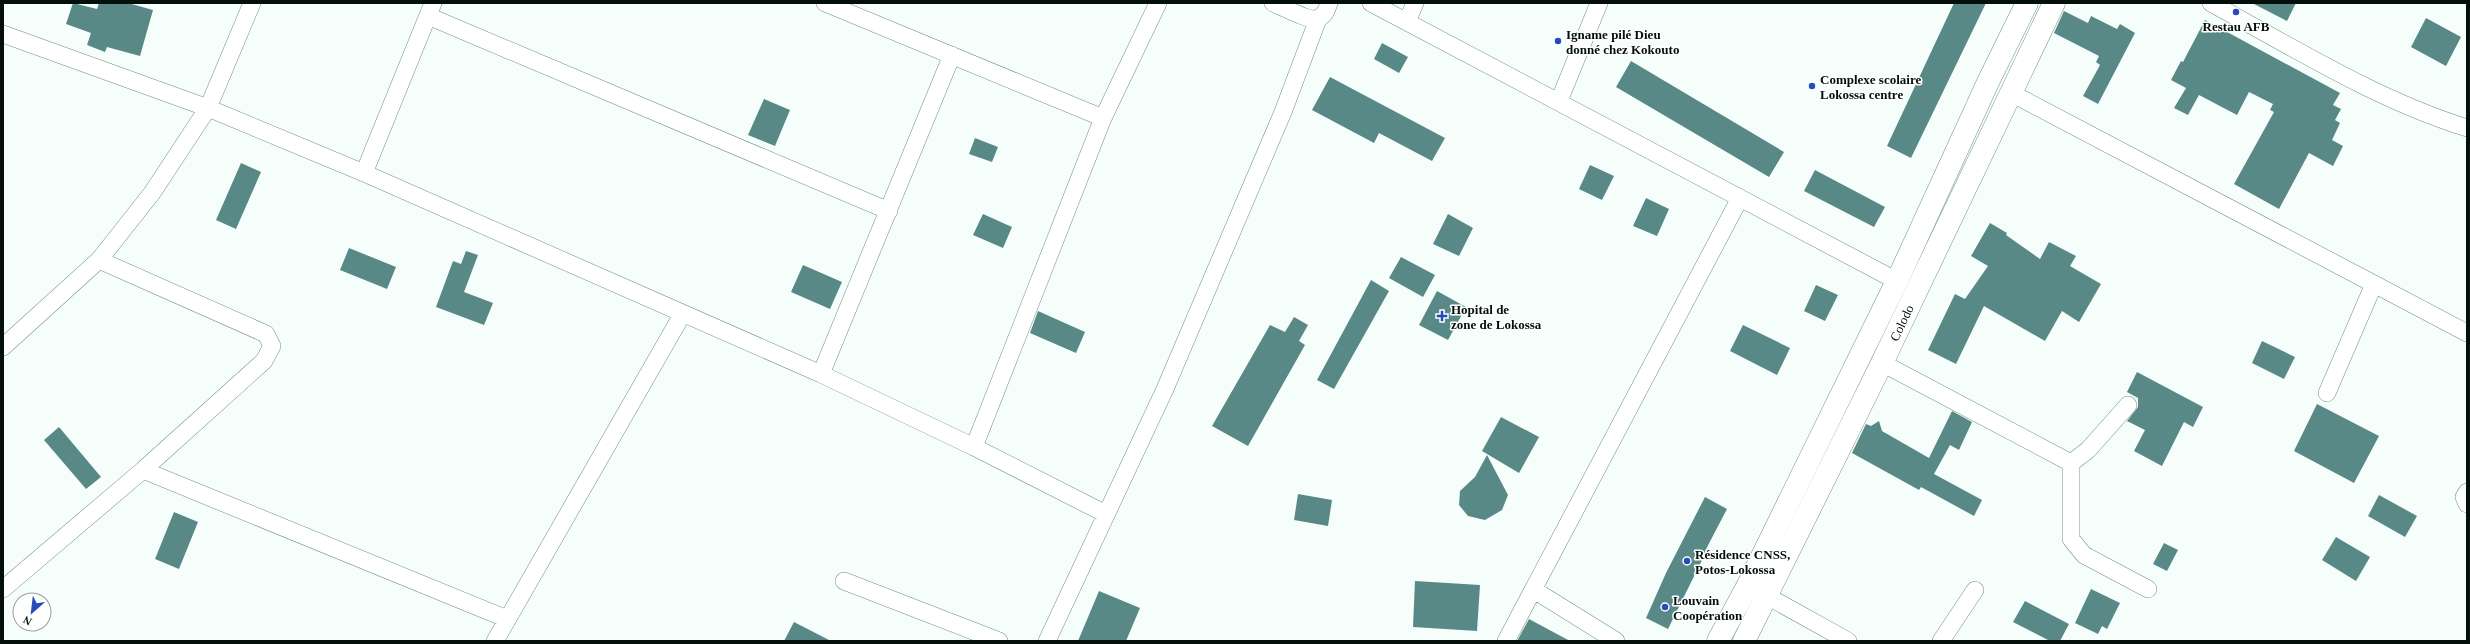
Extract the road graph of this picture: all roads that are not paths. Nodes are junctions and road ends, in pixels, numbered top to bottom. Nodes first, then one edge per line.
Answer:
1 (252, 3) edge
2 (825, 3) edge
3 (1158, 3) edge
4 (1274, 3) edge
5 (1329, 3) edge
6 (1371, 3) edge
7 (1415, 3) edge
8 (1599, 3) edge
9 (2027, 3) edge
10 (2054, 3) edge
11 (2211, 3) edge
12 (430, 9) edge
13 (1318, 19) junction
14 (1407, 22) junction
15 (3, 34) edge
16 (952, 55) junction
17 (2011, 93) junction
18 (1559, 101) junction
19 (208, 108) junction
20 (1103, 118) junction
21 (2467, 128) edge
22 (364, 174) junction
23 (1740, 198) junction
24 (889, 211) junction
25 (99, 260) junction
26 (1897, 281) junction
27 (2374, 284) junction
28 (682, 315) junction
29 (2467, 333) edge
30 (3, 347) edge
31 (1882, 363) junction
32 (821, 374) junction
33 (2327, 393) dead end
34 (2128, 405) dead end
35 (974, 447) junction
36 (2071, 463) junction
37 (143, 470) junction
38 (2467, 492) edge
39 (2467, 504) edge
40 (1106, 514) junction
41 (844, 581) dead end
42 (3, 589) edge
43 (2148, 589) dead end
44 (1534, 590) junction
45 (1976, 590) dead end
46 (1767, 596) junction
47 (506, 619) junction
48 (496, 641) edge
49 (999, 641) edge
50 (1046, 641) edge
51 (1506, 641) edge
52 (1616, 641) edge
53 (1718, 641) edge
54 (1744, 641) edge
55 (1848, 641) edge
56 (1941, 641) edge

1 - 19 street
2 - 16 street
3 - 20 street
4 - 13 street
5 - 13 street
6 - 14 street
7 - 14 street
8 - 18 street
9 - 26 main road, Colodo
10 - 17 main road, Colodo
11 - 21 street
12 - 22 street
12 - 24 street
13 - 40 street
14 - 18 street
15 - 19 street
16 - 20 street
16 - 24 street
17 - 27 street
17 - 31 main road, Colodo
18 - 23 street
19 - 22 street
19 - 25 street
20 - 35 street
22 - 28 street
23 - 26 street
23 - 44 street
24 - 32 street
25 - 30 street
25 - 37 street
26 - 53 main road, Colodo
27 - 29 street
27 - 33 street
28 - 32 street
28 - 47 street
31 - 36 street
31 - 46 main road, Colodo
32 - 35 street
34 - 36 street
35 - 40 street
36 - 43 street
37 - 42 street
37 - 47 street
38 - 39 street
40 - 50 street
41 - 49 street
44 - 51 street
44 - 52 street
45 - 56 street
46 - 54 main road, Colodo
46 - 55 street
47 - 48 street

